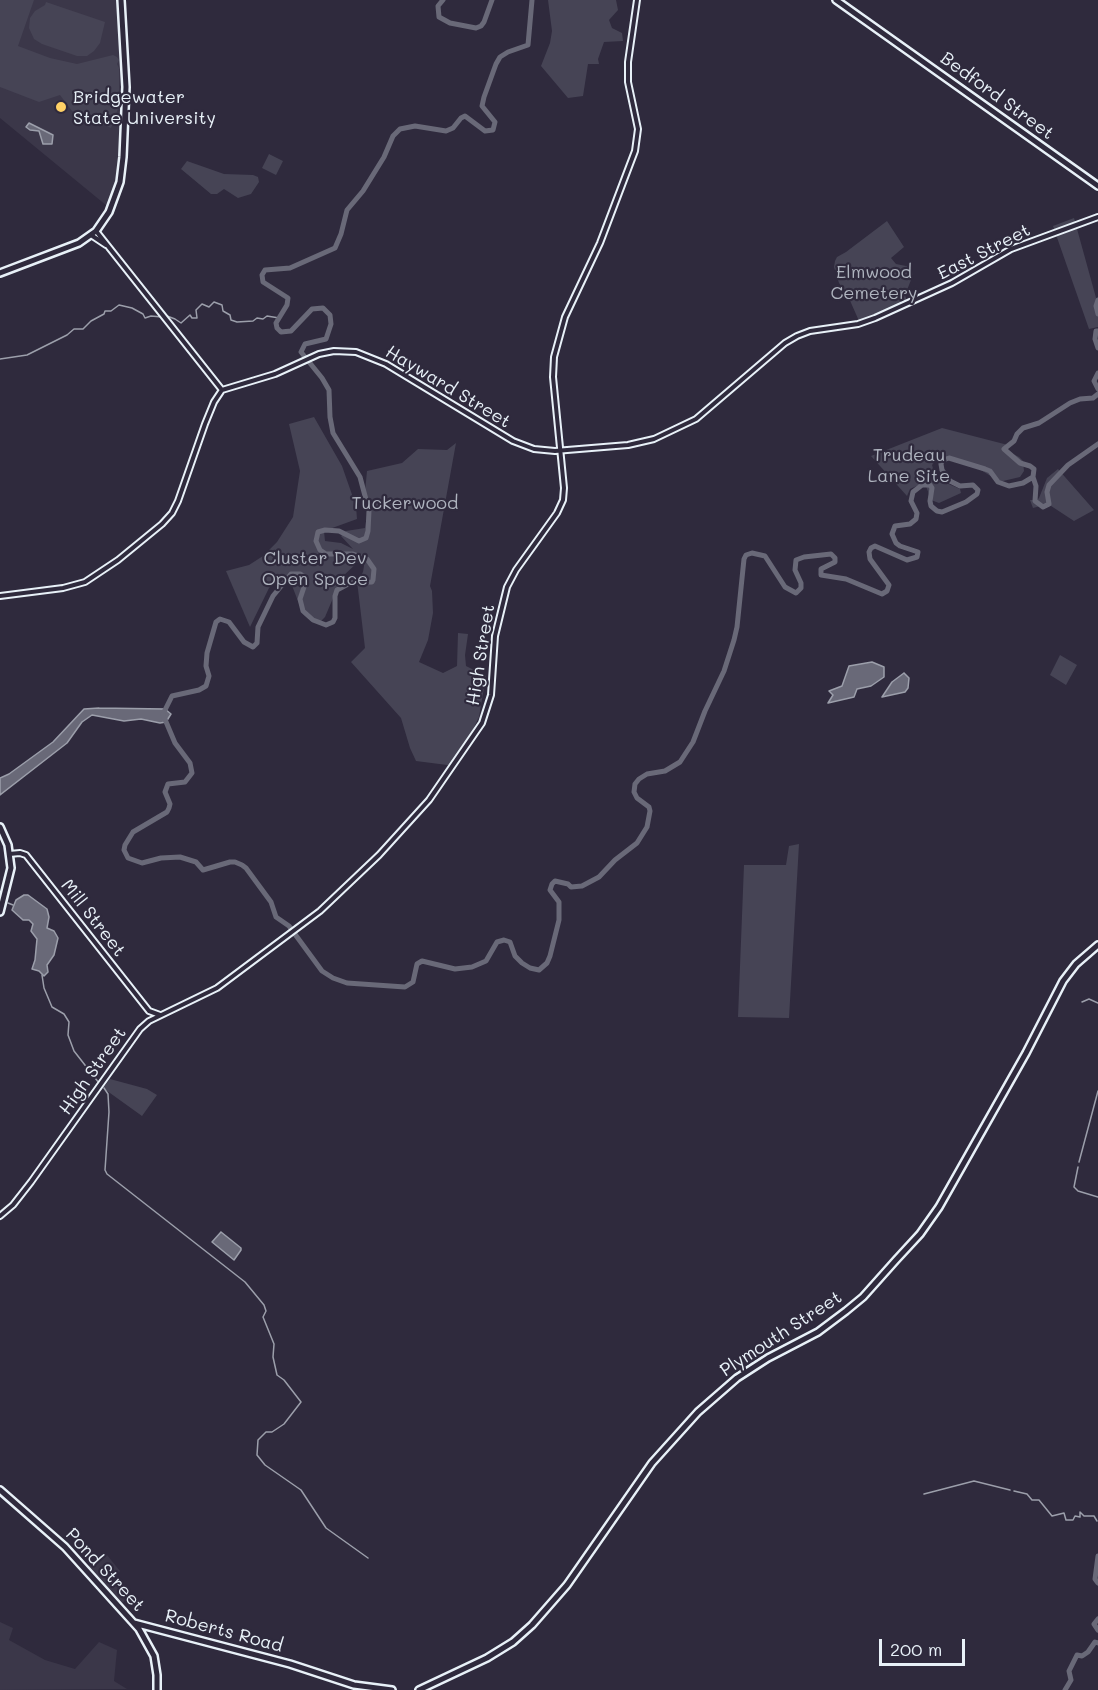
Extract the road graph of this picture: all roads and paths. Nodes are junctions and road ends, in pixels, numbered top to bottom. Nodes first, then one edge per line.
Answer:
1 (122, 0) edge
2 (637, 0) edge
3 (836, 0) edge
4 (1098, 186) edge
5 (1098, 217) edge
6 (94, 233) junction
7 (0, 273) edge
8 (215, 382) junction
9 (222, 390) junction
10 (216, 398) junction
11 (699, 416) joint
12 (560, 451) junction
13 (0, 596) edge
14 (0, 826) edge
15 (9, 854) junction
16 (0, 912) edge
17 (1098, 945) edge
18 (149, 1011) junction
19 (161, 1015) junction
20 (147, 1022) junction
21 (0, 1215) edge
22 (0, 1490) edge
23 (134, 1623) junction
24 (157, 1690) edge
25 (392, 1690) edge
26 (419, 1690) edge

1 - 6 main road
2 - 12 street, High Street
3 - 4 main road, Bedford Street
5 - 11 street, East Street
6 - 7 main road
6 - 8 street
8 - 9 street
8 - 10 street
9 - 10 street
9 - 12 street, Hayward Street
10 - 13 street
11 - 12 street, Hayward Street
12 - 19 street, High Street
14 - 15 main road
15 - 16 main road
15 - 18 street, Mill Street
17 - 26 main road, Plymouth Street
18 - 19 street
18 - 20 street
19 - 20 street, High Street
20 - 21 street, High Street
22 - 23 main road, Pond Street
23 - 24 main road, Pond Street
23 - 25 main road, Roberts Road

